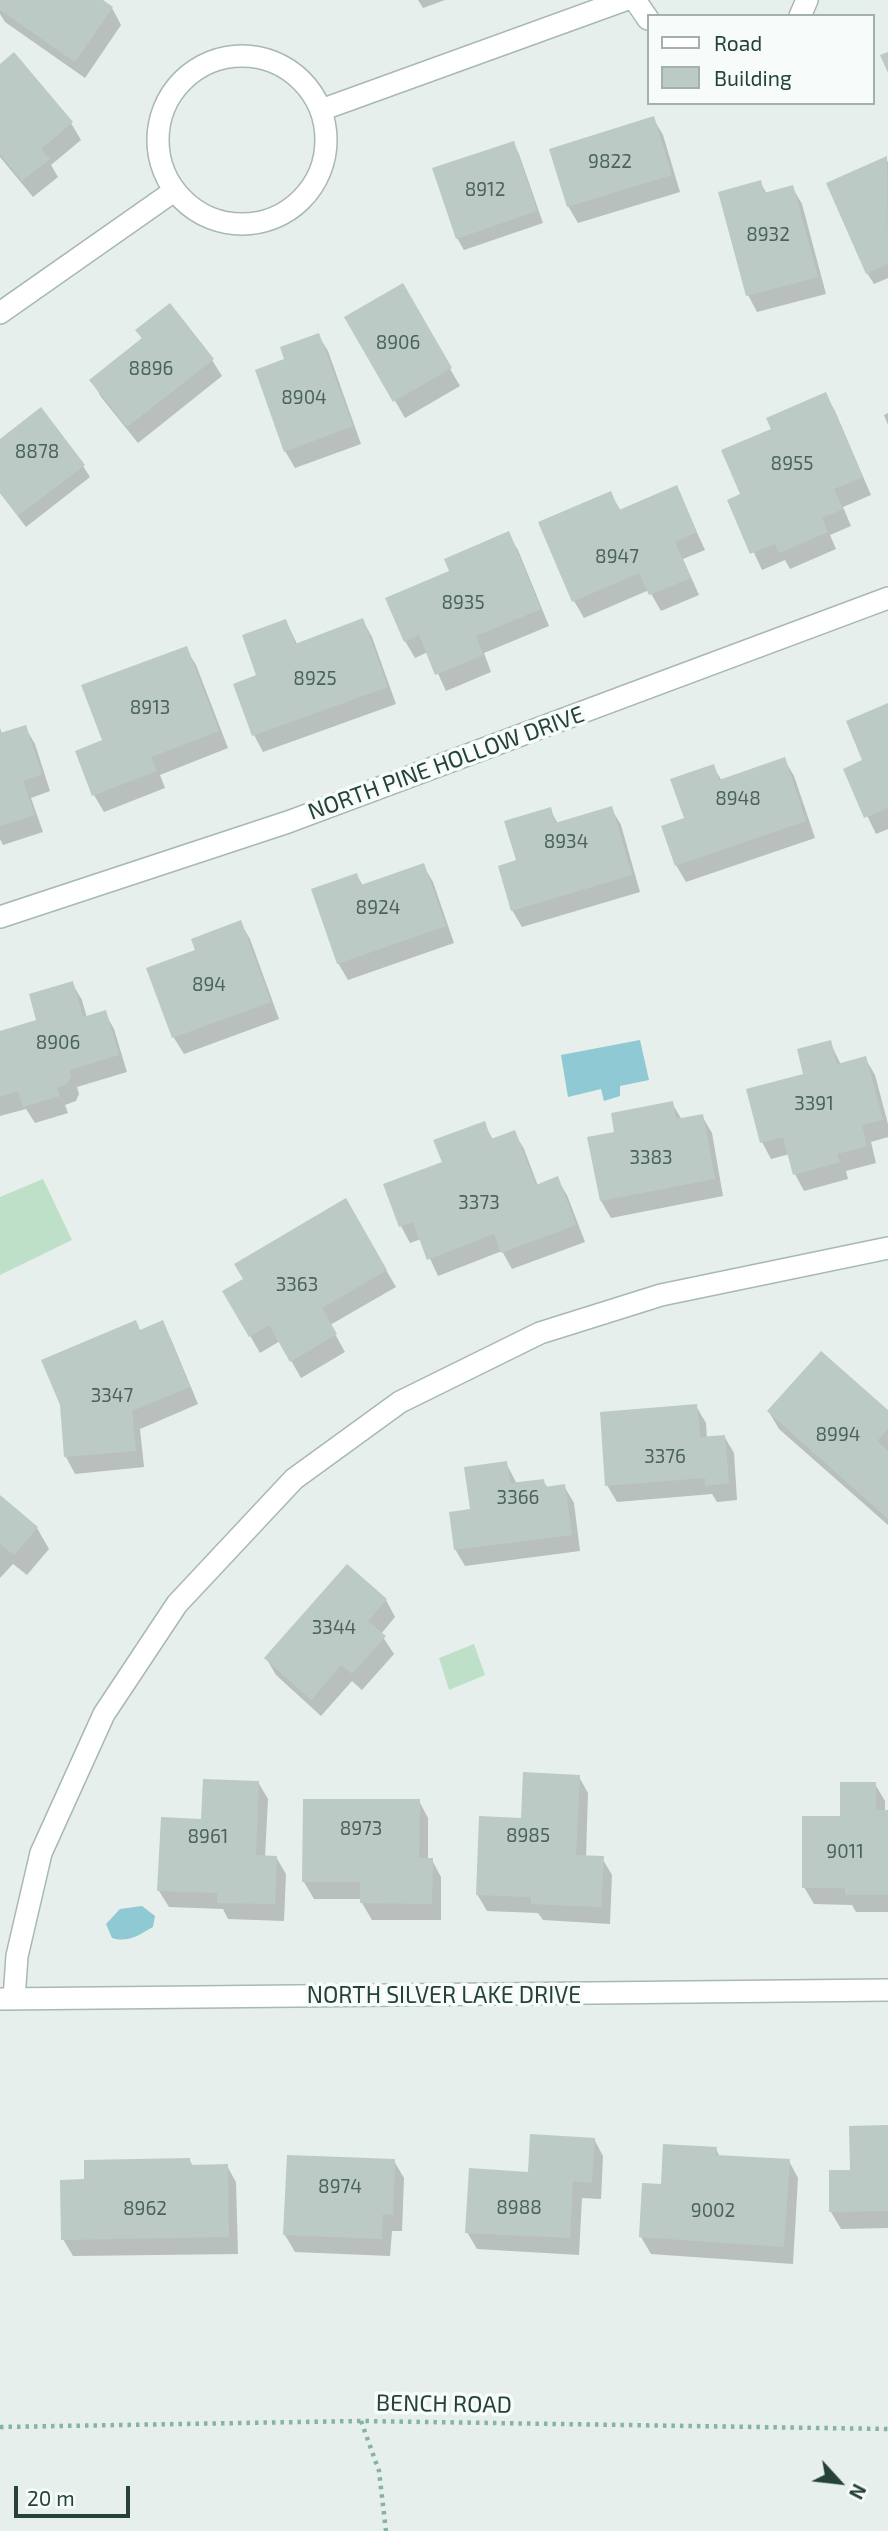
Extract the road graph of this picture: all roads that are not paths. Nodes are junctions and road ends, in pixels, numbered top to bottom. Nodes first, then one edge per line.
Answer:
1 (625, 0) edge
2 (635, 0) edge
3 (646, 16) edge
4 (321, 110) junction
5 (174, 191) junction
6 (0, 313) edge
7 (888, 598) edge
8 (0, 917) edge
9 (888, 1248) edge
10 (888, 1990) edge
11 (7, 1999) edge

1 - 4 street
2 - 3 street
4 - 5 street
4 - 5 street
5 - 6 street
7 - 8 street, NORTH PINE HOLLOW DRIVE
9 - 11 street
10 - 11 street, NORTH SILVER LAKE DRIVE

